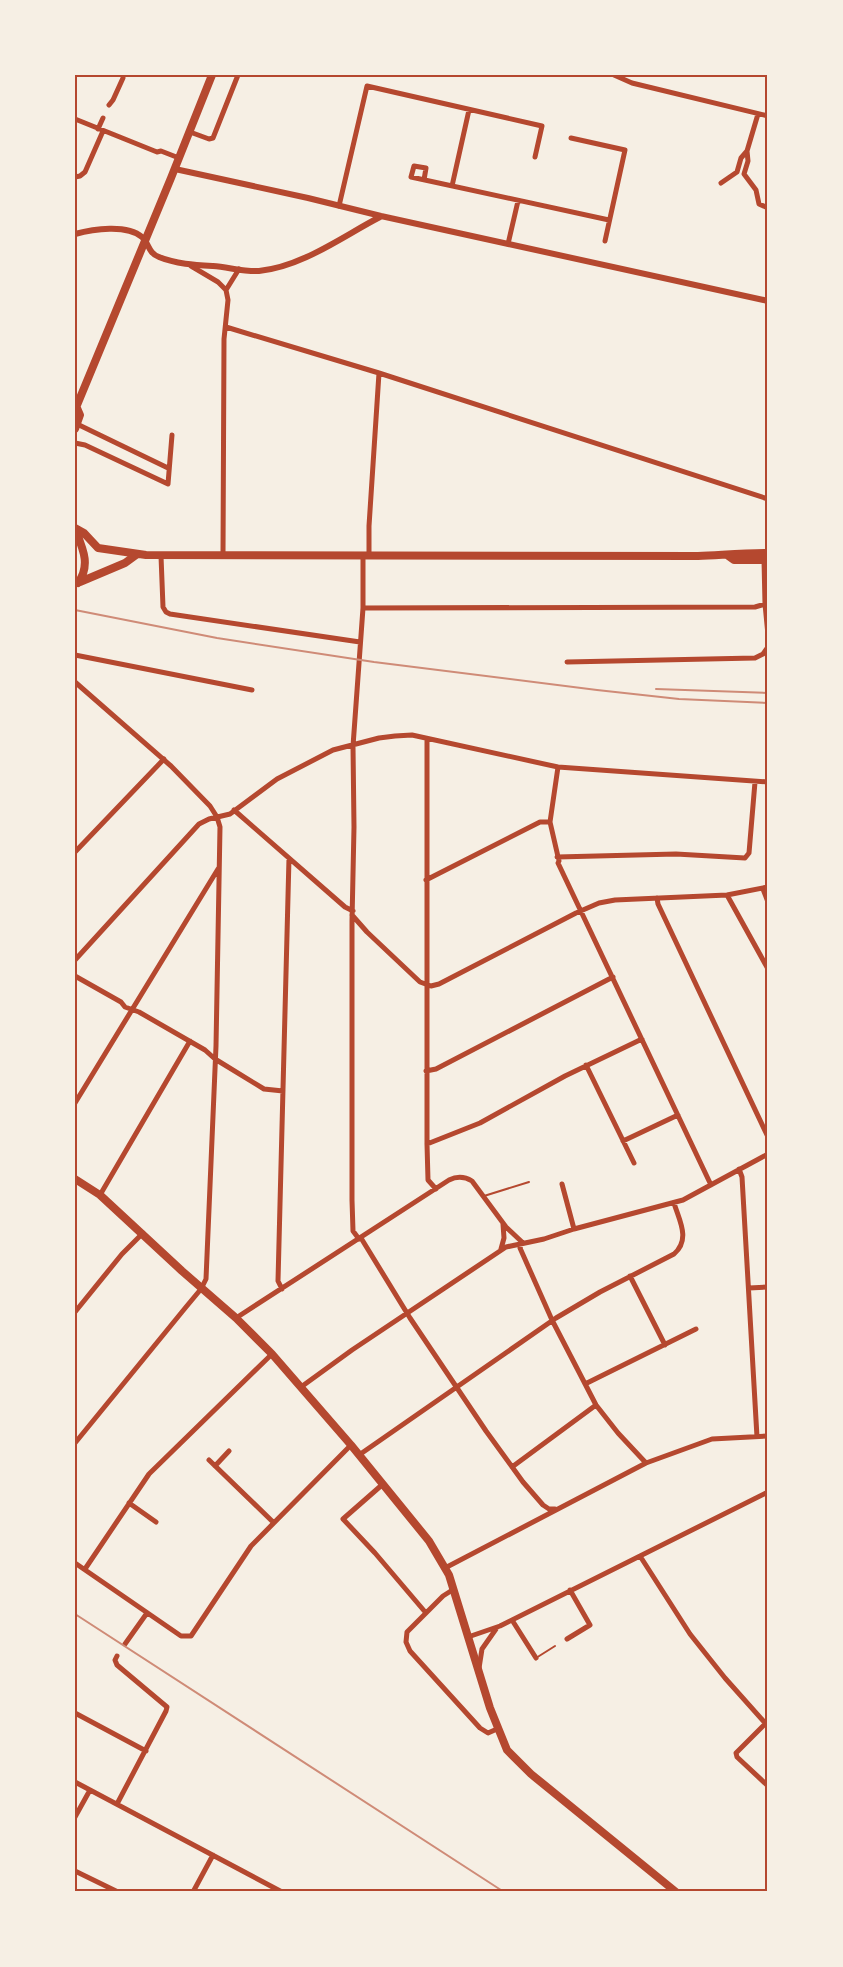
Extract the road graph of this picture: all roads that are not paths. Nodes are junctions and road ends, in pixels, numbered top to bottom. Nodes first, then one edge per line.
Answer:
1 (212, 75) edge
2 (238, 75) edge
3 (614, 75) edge
4 (123, 78) dead end
5 (109, 105) dead end
6 (469, 110) junction
7 (758, 114) junction
8 (768, 116) edge
9 (103, 118) dead end
10 (75, 119) edge
11 (100, 130) junction
12 (190, 132) junction
13 (571, 138) dead end
14 (747, 151) junction
15 (535, 157) dead end
16 (179, 158) junction
17 (175, 169) junction
18 (737, 172) junction
19 (744, 174) junction
20 (75, 177) edge
21 (424, 180) dead end
22 (721, 183) dead end
23 (452, 186) junction
24 (518, 201) junction
25 (339, 206) junction
26 (768, 208) edge
27 (381, 216) junction
28 (609, 220) junction
29 (75, 234) edge
30 (146, 241) junction
31 (605, 241) dead end
32 (508, 244) junction
33 (191, 266) junction
34 (239, 269) junction
35 (226, 290) junction
36 (768, 301) edge
37 (226, 327) junction
38 (379, 373) junction
39 (76, 409) edge
40 (76, 426) edge
41 (172, 435) dead end
42 (75, 443) edge
43 (168, 468) junction
44 (768, 499) edge
45 (75, 528) edge
46 (136, 555) junction
47 (223, 555) junction
48 (161, 556) junction
49 (366, 556) junction
50 (767, 557) edge
51 (77, 584) edge
52 (765, 604) junction
53 (363, 608) junction
54 (768, 635) edge
55 (359, 644) junction
56 (768, 647) edge
57 (75, 655) edge
58 (567, 662) dead end
59 (75, 682) edge
60 (252, 690) dead end
61 (427, 739) junction
62 (353, 746) junction
63 (164, 759) junction
64 (558, 767) junction
65 (754, 782) junction
66 (768, 782) edge
67 (234, 810) junction
68 (217, 817) junction
69 (550, 822) junction
70 (75, 852) edge
71 (557, 857) junction
72 (290, 858) junction
73 (220, 867) junction
74 (426, 880) junction
75 (766, 888) edge
76 (727, 896) junction
77 (657, 898) junction
78 (768, 902) edge
79 (581, 911) junction
80 (353, 913) junction
81 (362, 934) junction
82 (353, 941) junction
83 (75, 960) edge
84 (768, 969) edge
85 (75, 976) edge
86 (613, 977) junction
87 (426, 985) junction
88 (132, 1009) junction
89 (642, 1039) junction
90 (190, 1041) junction
91 (215, 1059) junction
92 (586, 1065) junction
93 (426, 1071) junction
94 (283, 1091) junction
95 (75, 1103) edge
96 (678, 1115) junction
97 (768, 1137) edge
98 (623, 1141) junction
99 (427, 1144) junction
100 (768, 1154) edge
101 (634, 1164) dead end
102 (739, 1169) junction
103 (75, 1180) edge
104 (530, 1182) dead end
105 (562, 1184) dead end
106 (711, 1185) junction
107 (436, 1189) junction
108 (100, 1195) junction
109 (484, 1197) junction
110 (674, 1203) junction
111 (503, 1222) junction
112 (574, 1229) junction
113 (142, 1233) junction
114 (360, 1238) junction
115 (522, 1242) junction
116 (501, 1249) junction
117 (630, 1276) junction
118 (768, 1287) edge
119 (201, 1288) junction
120 (282, 1288) junction
121 (748, 1288) junction
122 (75, 1312) edge
123 (408, 1314) junction
124 (236, 1318) junction
125 (552, 1320) junction
126 (696, 1329) dead end
127 (665, 1345) junction
128 (272, 1354) junction
129 (585, 1384) junction
130 (301, 1387) junction
131 (458, 1387) junction
132 (596, 1406) junction
133 (768, 1436) edge
134 (757, 1437) junction
135 (75, 1443) edge
136 (351, 1445) junction
137 (229, 1451) dead end
138 (359, 1455) junction
139 (209, 1460) dead end
140 (646, 1463) junction
141 (214, 1466) junction
142 (512, 1467) junction
143 (383, 1484) junction
144 (768, 1492) edge
145 (129, 1503) junction
146 (556, 1509) junction
147 (156, 1522) dead end
148 (273, 1522) junction
149 (640, 1556) junction
150 (75, 1563) edge
151 (445, 1568) junction
152 (85, 1569) junction
153 (454, 1589) junction
154 (570, 1590) junction
155 (147, 1613) junction
156 (426, 1613) junction
157 (512, 1620) junction
158 (500, 1626) junction
159 (468, 1637) junction
160 (567, 1639) dead end
161 (125, 1644) dead end
162 (555, 1646) dead end
163 (117, 1656) dead end
164 (536, 1658) joint
165 (478, 1670) junction
166 (75, 1713) edge
167 (767, 1723) edge
168 (497, 1729) junction
169 (146, 1751) junction
170 (75, 1782) edge
171 (768, 1786) edge
172 (90, 1790) junction
173 (117, 1804) junction
174 (75, 1817) edge
175 (213, 1855) junction
176 (75, 1871) edge
177 (105, 1889) edge
178 (118, 1892) edge
179 (194, 1892) edge
180 (282, 1892) edge
181 (676, 1892) edge

1 - 12 main road
2 - 12 street
3 - 7 street
4 - 5 street
6 - 15 street
6 - 23 street
6 - 25 street
7 - 8 street
7 - 14 street
9 - 11 street
10 - 11 street
11 - 16 street
11 - 20 street
12 - 16 main road
13 - 28 street
14 - 18 street
14 - 19 street
16 - 17 main road
17 - 25 street
17 - 30 main road
18 - 19 street
18 - 22 street
19 - 26 street
21 - 23 street
23 - 24 street
24 - 28 street
24 - 32 street
25 - 27 street
27 - 32 street
27 - 34 street
28 - 31 street
29 - 30 street
30 - 33 street
30 - 39 main road
32 - 36 street
33 - 34 street
33 - 35 street
34 - 35 street
35 - 37 street
37 - 38 street
37 - 47 street
38 - 44 street
38 - 49 street
39 - 40 main road
40 - 43 street
41 - 43 street
42 - 43 street
45 - 46 highway
45 - 51 highway
46 - 48 highway
46 - 51 highway
47 - 48 highway
47 - 49 highway
48 - 55 street
49 - 50 highway
49 - 53 street
50 - 52 street
52 - 53 street
52 - 54 street
53 - 55 street
55 - 62 street
56 - 58 street
57 - 60 street
59 - 63 street
61 - 62 street
61 - 64 street
61 - 74 street
62 - 67 street
62 - 80 street
63 - 68 street
63 - 70 street
64 - 65 street
64 - 69 street
65 - 66 street
65 - 71 street
67 - 68 street
67 - 72 street
68 - 73 street
68 - 83 street
69 - 71 street
69 - 74 street
71 - 79 street
72 - 80 street
72 - 94 street
73 - 88 street
73 - 91 street
74 - 87 street
75 - 76 street
75 - 78 street
76 - 77 street
76 - 84 street
77 - 79 street
77 - 97 street
79 - 86 street
79 - 87 street
80 - 81 street
80 - 82 street
81 - 82 street
81 - 87 street
82 - 114 street
85 - 88 street
86 - 89 street
86 - 93 street
87 - 93 street
88 - 90 street
88 - 95 street
89 - 92 street
89 - 96 street
90 - 91 street
90 - 108 street
91 - 94 street
91 - 119 street
92 - 98 street
92 - 99 street
93 - 99 street
94 - 120 street
96 - 98 street
96 - 106 street
98 - 101 street
99 - 107 street
100 - 102 street
102 - 106 street
102 - 121 street
103 - 108 main road
104 - 109 lane
105 - 112 street
106 - 110 street
107 - 109 street
107 - 114 street
108 - 113 main road
109 - 111 street
110 - 112 street
110 - 117 street
111 - 115 street
111 - 116 street
112 - 115 street
113 - 119 main road
113 - 122 street
114 - 120 street
114 - 123 street
115 - 116 street
115 - 125 street
116 - 123 street
117 - 125 street
117 - 127 street
118 - 121 street
119 - 124 main road
119 - 135 street
120 - 124 street
121 - 134 street
123 - 130 street
123 - 131 street
124 - 128 main road
125 - 129 street
125 - 131 street
126 - 127 street
127 - 129 street
128 - 130 main road
128 - 145 street
129 - 132 street
130 - 136 main road
131 - 138 street
131 - 142 street
132 - 140 street
132 - 142 street
133 - 134 street
134 - 140 street
136 - 138 main road
136 - 148 street
137 - 141 street
138 - 143 main road
139 - 141 street
140 - 146 street
141 - 148 street
142 - 146 street
143 - 151 main road
143 - 156 street
144 - 149 street
145 - 147 street
145 - 152 street
146 - 151 street
148 - 155 street
149 - 154 street
149 - 167 street
150 - 152 street
151 - 153 main road
152 - 155 street
153 - 156 street
153 - 159 main road
154 - 157 street
154 - 160 street
155 - 161 street
156 - 168 street
157 - 158 street
157 - 164 street
158 - 159 street
158 - 165 street
159 - 165 main road
162 - 164 lane
163 - 169 street
165 - 168 main road
166 - 169 street
167 - 171 street
168 - 181 main road
169 - 173 street
170 - 172 street
172 - 173 street
172 - 174 street
173 - 175 street
175 - 179 street
175 - 180 street
176 - 177 street
177 - 178 street

